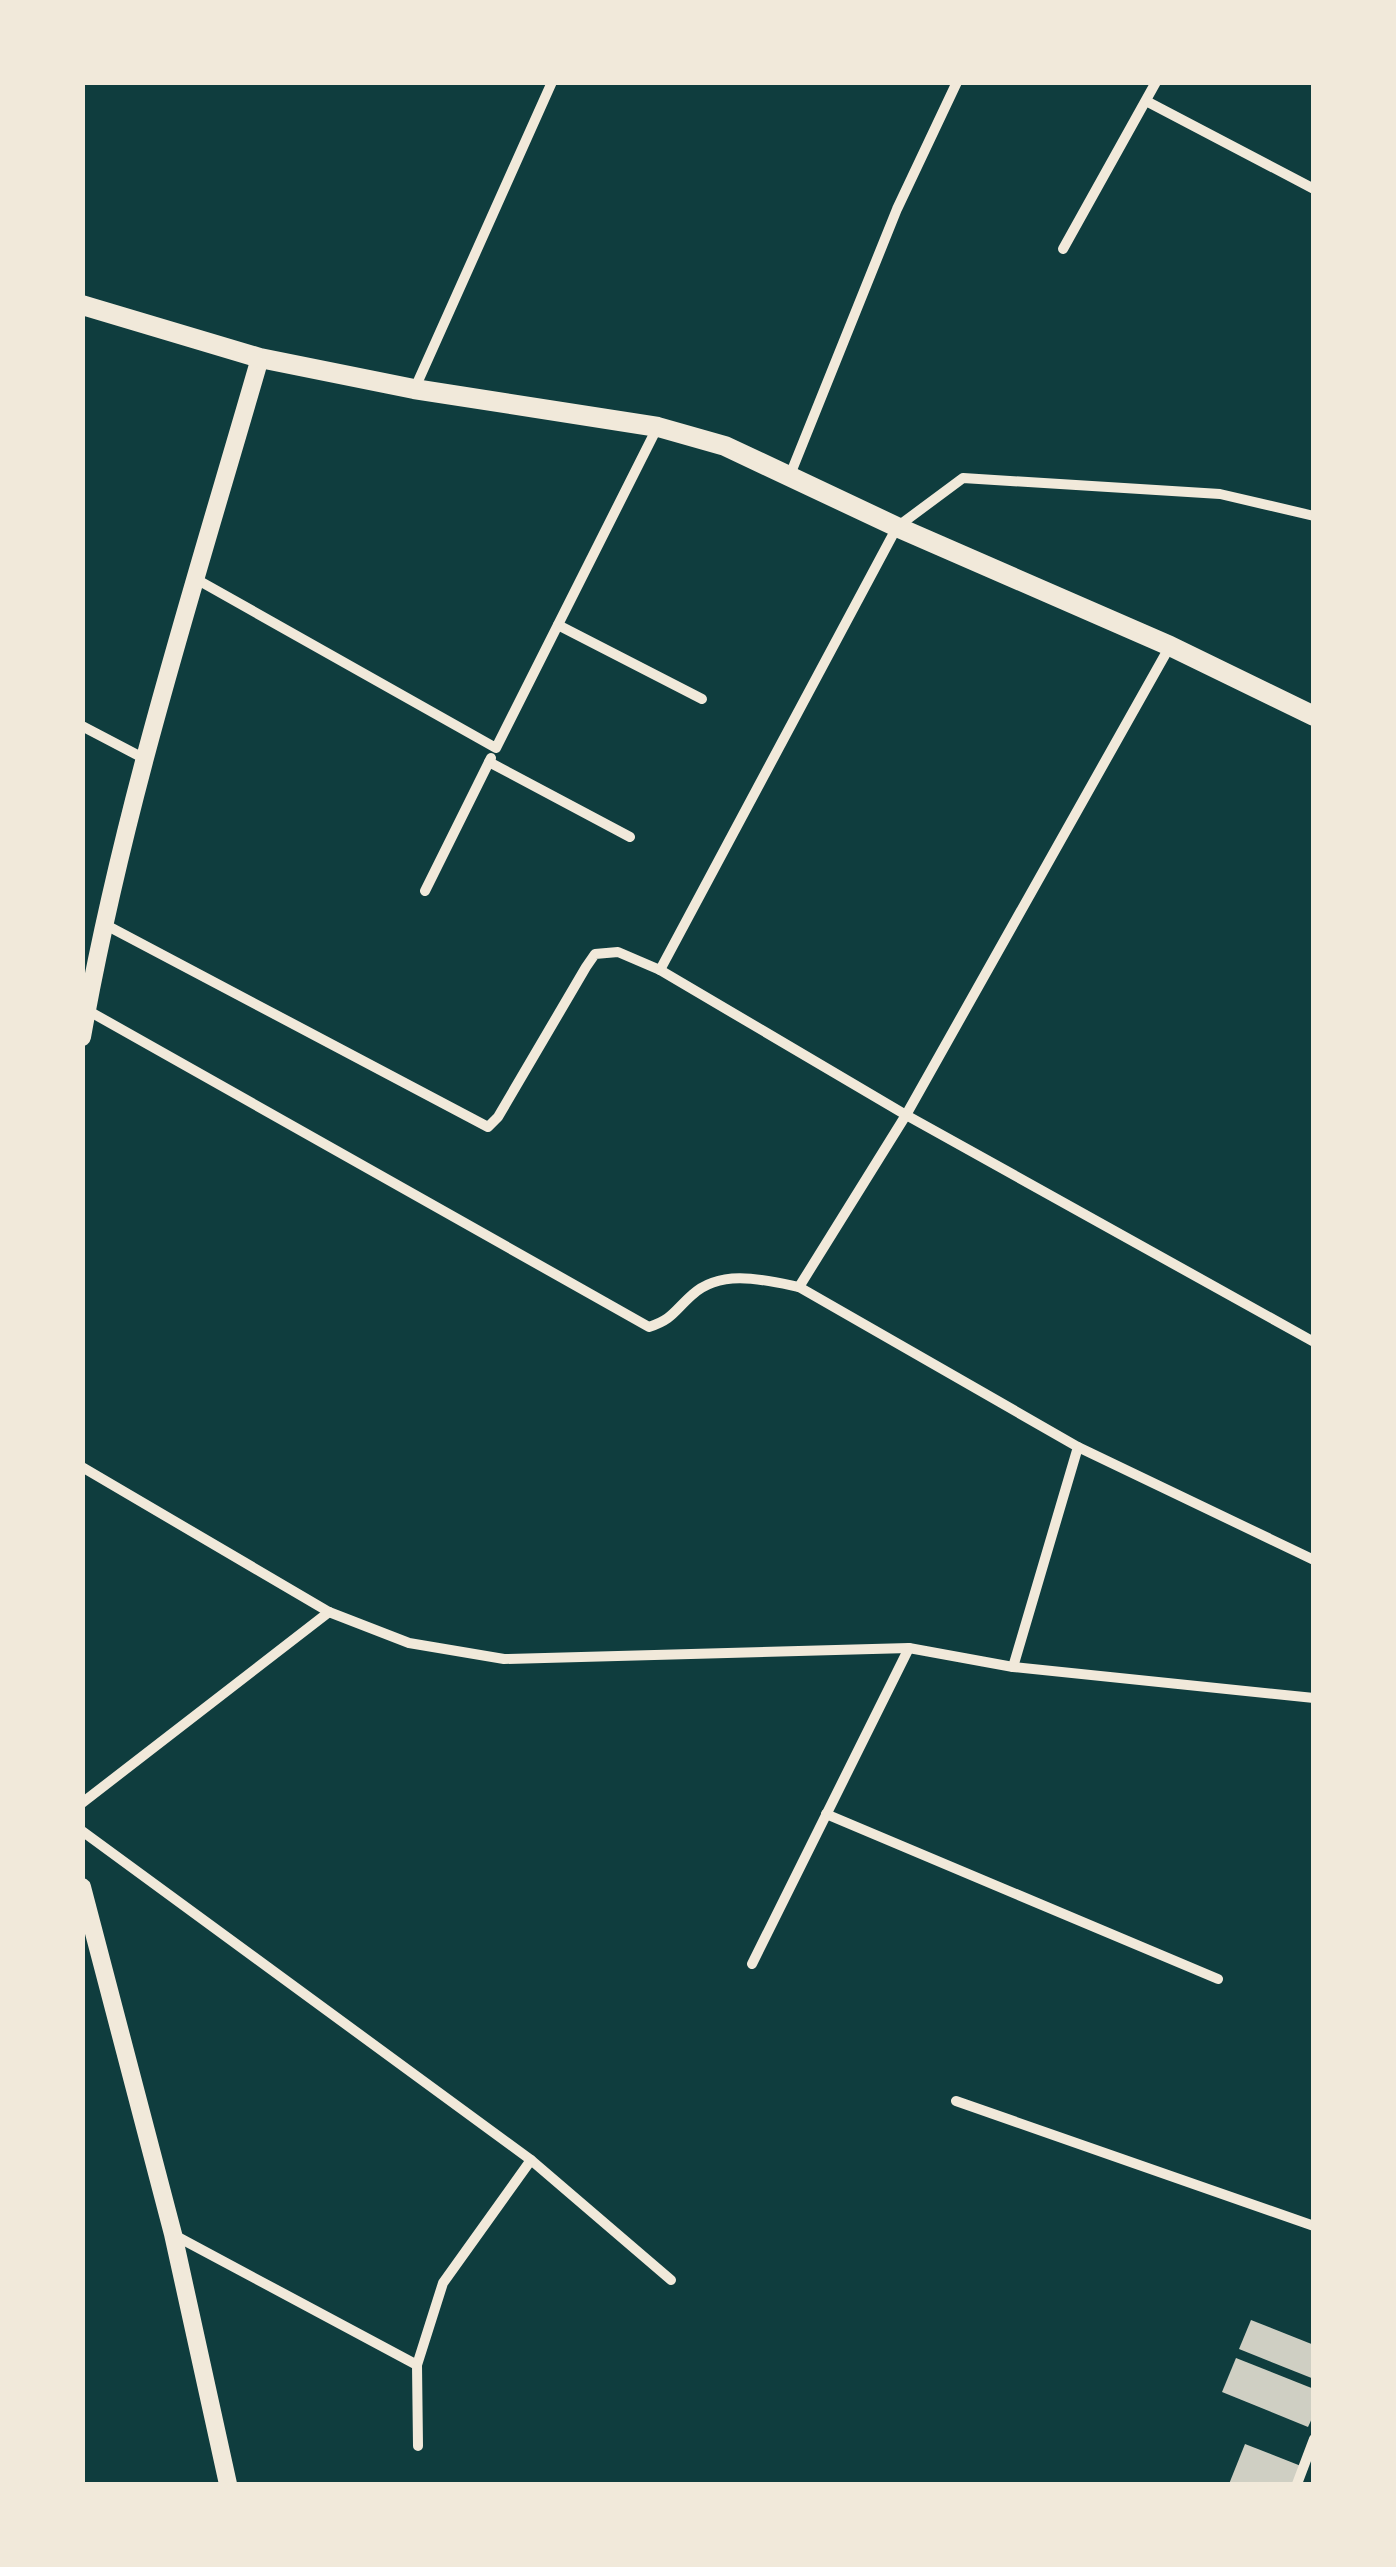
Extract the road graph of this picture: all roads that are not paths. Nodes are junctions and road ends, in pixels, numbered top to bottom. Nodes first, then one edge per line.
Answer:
1 (552, 82) edge
2 (956, 82) edge
3 (1156, 82) edge
4 (1148, 102) junction
5 (1314, 189) edge
6 (1063, 249) dead end
7 (82, 304) edge
8 (260, 358) junction
9 (414, 389) junction
10 (658, 427) junction
11 (790, 474) junction
12 (1314, 516) edge
13 (897, 527) junction
14 (196, 579) junction
15 (558, 625) junction
16 (1170, 646) junction
17 (702, 699) dead end
18 (1314, 716) edge
19 (82, 726) edge
20 (496, 748) junction
21 (144, 759) junction
22 (488, 762) junction
23 (630, 837) dead end
24 (425, 891) dead end
25 (103, 924) junction
26 (660, 970) junction
27 (87, 1010) junction
28 (82, 1037) edge
29 (906, 1115) junction
30 (799, 1287) junction
31 (1314, 1342) edge
32 (1078, 1447) junction
33 (82, 1467) edge
34 (1314, 1560) edge
35 (330, 1612) junction
36 (909, 1648) junction
37 (1013, 1666) junction
38 (1314, 1698) edge
39 (82, 1803) edge
40 (826, 1814) junction
41 (82, 1831) edge
42 (82, 1888) edge
43 (752, 1964) dead end
44 (1218, 1979) dead end
45 (956, 2101) dead end
46 (531, 2160) junction
47 (1314, 2226) edge
48 (173, 2234) junction
49 (671, 2280) dead end
50 (417, 2365) junction
51 (1314, 2439) edge
52 (418, 2446) dead end
53 (228, 2484) edge
54 (1298, 2484) edge

1 - 9 street
2 - 11 street
3 - 4 street
4 - 5 street
4 - 6 street
7 - 8 main road
8 - 9 main road
8 - 14 street
9 - 10 main road
10 - 11 main road
10 - 15 street
11 - 13 main road
12 - 13 street
13 - 16 main road
13 - 26 street
14 - 20 street
14 - 21 street
15 - 17 street
15 - 20 street
16 - 18 main road
16 - 29 street
19 - 21 street
20 - 22 street
21 - 25 street
22 - 23 street
22 - 24 street
25 - 26 street
25 - 27 street
26 - 29 street
27 - 28 street
27 - 30 street
29 - 30 street
29 - 31 street
30 - 32 street
32 - 34 street
32 - 37 street
33 - 35 street
35 - 36 street
35 - 39 street
36 - 37 street
36 - 40 street
37 - 38 street
40 - 43 street
40 - 44 street
41 - 46 street
42 - 48 street
45 - 47 street
46 - 49 street
46 - 50 street
48 - 50 street
48 - 53 street
50 - 52 street
51 - 54 street

